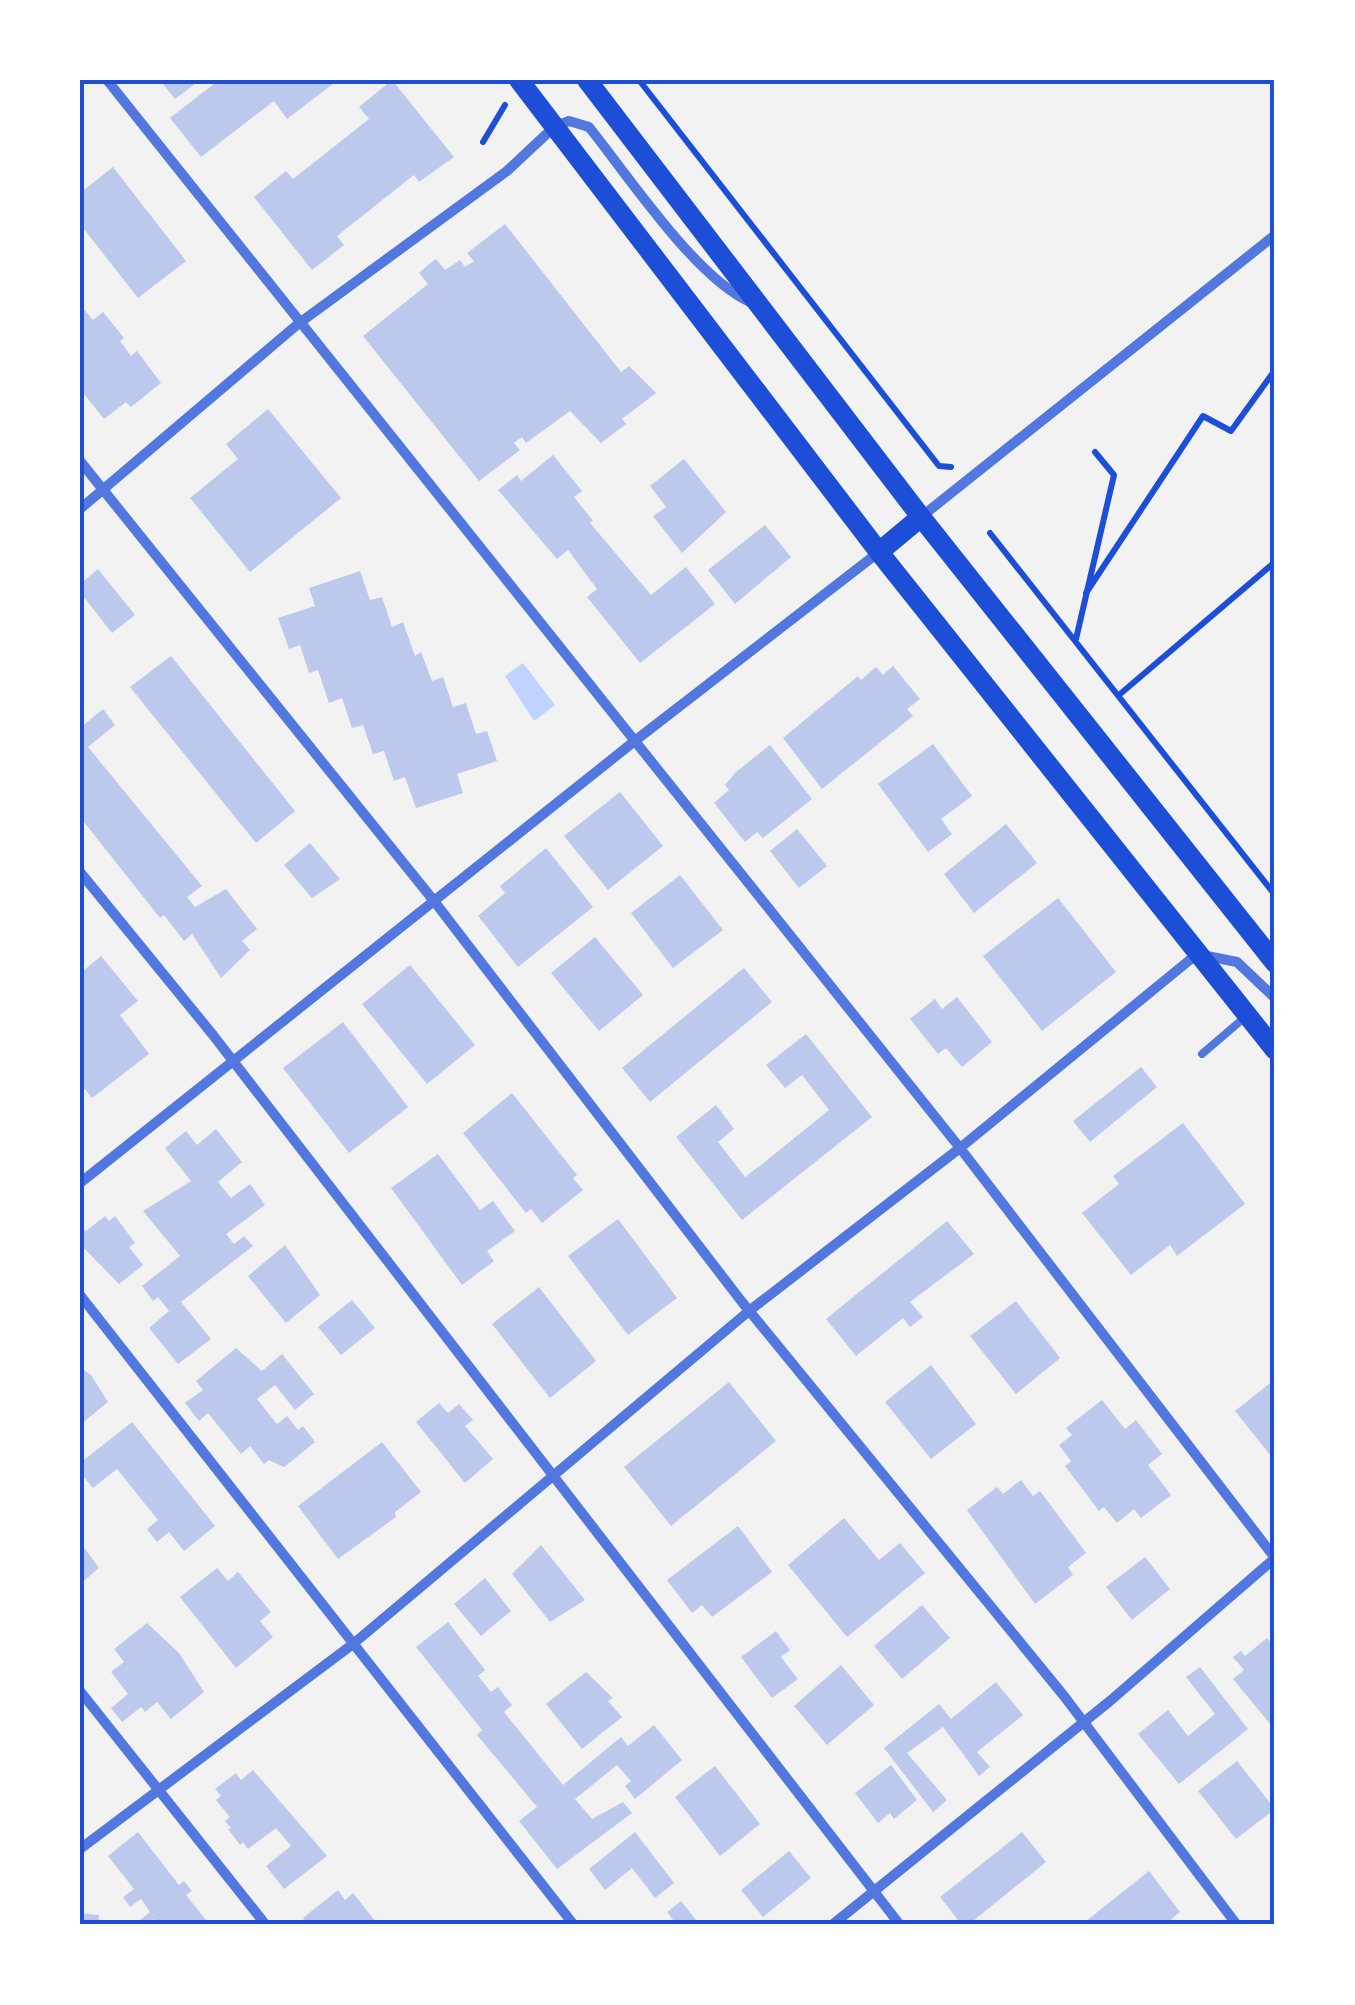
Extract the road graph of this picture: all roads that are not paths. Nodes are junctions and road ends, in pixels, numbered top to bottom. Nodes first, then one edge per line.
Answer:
1 (107, 80) edge
2 (520, 80) edge
3 (587, 80) edge
4 (554, 127) junction
5 (1275, 235) edge
6 (760, 306) junction
7 (298, 324) junction
8 (80, 461) edge
9 (103, 491) junction
10 (80, 509) edge
11 (921, 517) junction
12 (880, 552) junction
13 (636, 740) junction
14 (80, 872) edge
15 (434, 901) junction
16 (1197, 954) junction
17 (1275, 963) edge
18 (1275, 998) edge
19 (1248, 1015) junction
20 (1275, 1050) edge
21 (1202, 1054) dead end
22 (232, 1062) junction
23 (960, 1148) junction
24 (80, 1184) edge
25 (80, 1295) edge
26 (749, 1311) junction
27 (551, 1475) junction
28 (1275, 1558) edge
29 (353, 1644) junction
30 (80, 1691) edge
31 (1084, 1723) junction
32 (158, 1788) junction
33 (80, 1850) edge
34 (876, 1894) junction
35 (266, 1925) edge
36 (574, 1925) edge
37 (832, 1925) edge
38 (900, 1925) edge
39 (1237, 1925) edge

1 - 7 street
2 - 4 main road
3 - 6 main road
4 - 6 street
4 - 7 street
4 - 12 main road
5 - 11 street
6 - 11 main road
7 - 9 street
7 - 13 street
8 - 9 street
9 - 10 street
9 - 15 street
11 - 12 main road
11 - 17 main road
12 - 13 street
12 - 16 main road
13 - 15 street
13 - 23 street
14 - 22 street
15 - 22 street
15 - 26 street
16 - 18 street
16 - 19 main road
16 - 23 street
19 - 20 main road
19 - 21 lane
22 - 24 street
22 - 27 street
23 - 26 street
23 - 28 street
25 - 29 street
26 - 27 street
26 - 31 street
27 - 29 street
27 - 34 street
28 - 31 street
29 - 32 street
29 - 36 street
30 - 32 street
31 - 34 street
31 - 39 street
32 - 33 street
32 - 35 street
34 - 37 street
34 - 38 street

